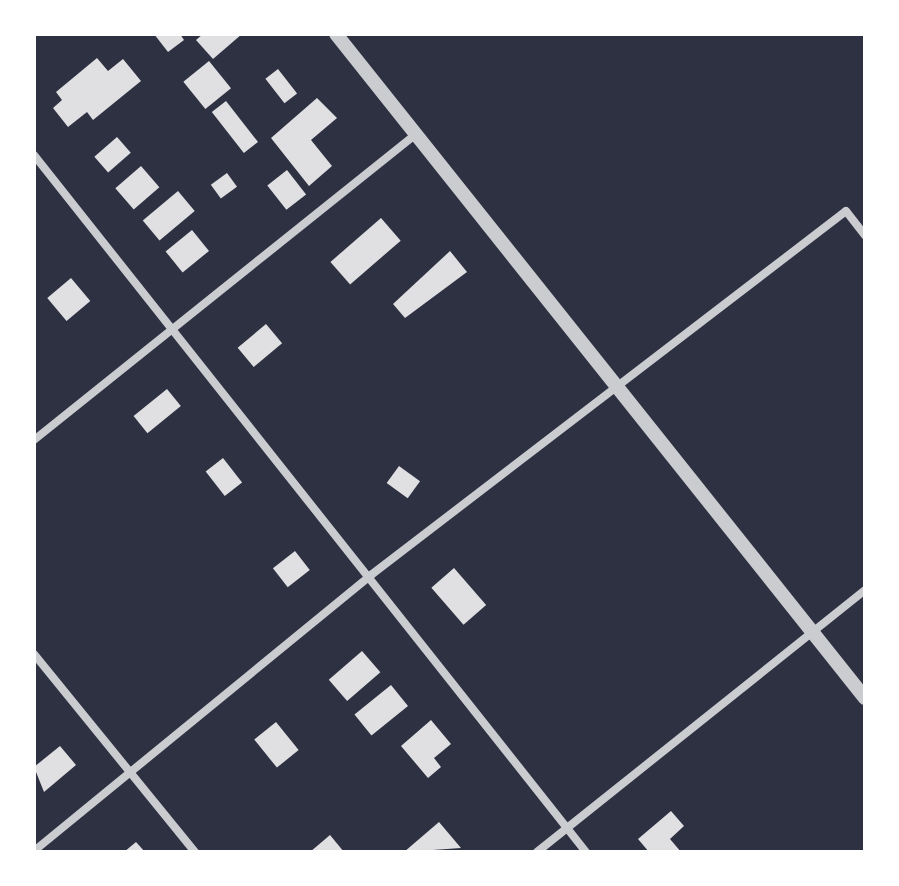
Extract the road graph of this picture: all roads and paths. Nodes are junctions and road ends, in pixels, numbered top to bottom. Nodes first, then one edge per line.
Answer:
1 (336, 34) edge
2 (416, 134) junction
3 (34, 155) edge
4 (865, 235) edge
5 (173, 329) junction
6 (620, 388) junction
7 (34, 440) edge
8 (371, 575) junction
9 (865, 590) edge
10 (814, 631) junction
11 (34, 654) edge
12 (865, 698) edge
13 (130, 771) junction
14 (566, 828) junction
15 (34, 851) edge
16 (195, 852) edge
17 (537, 852) edge
18 (586, 852) edge

1 - 2 street
2 - 5 street
2 - 6 street
3 - 5 street
4 - 6 street
5 - 7 street
5 - 8 street
6 - 8 street
6 - 10 street
8 - 13 street
8 - 14 street
9 - 10 street
10 - 12 street
10 - 14 street
11 - 13 street
13 - 15 street
13 - 16 street
14 - 17 street
14 - 18 street

